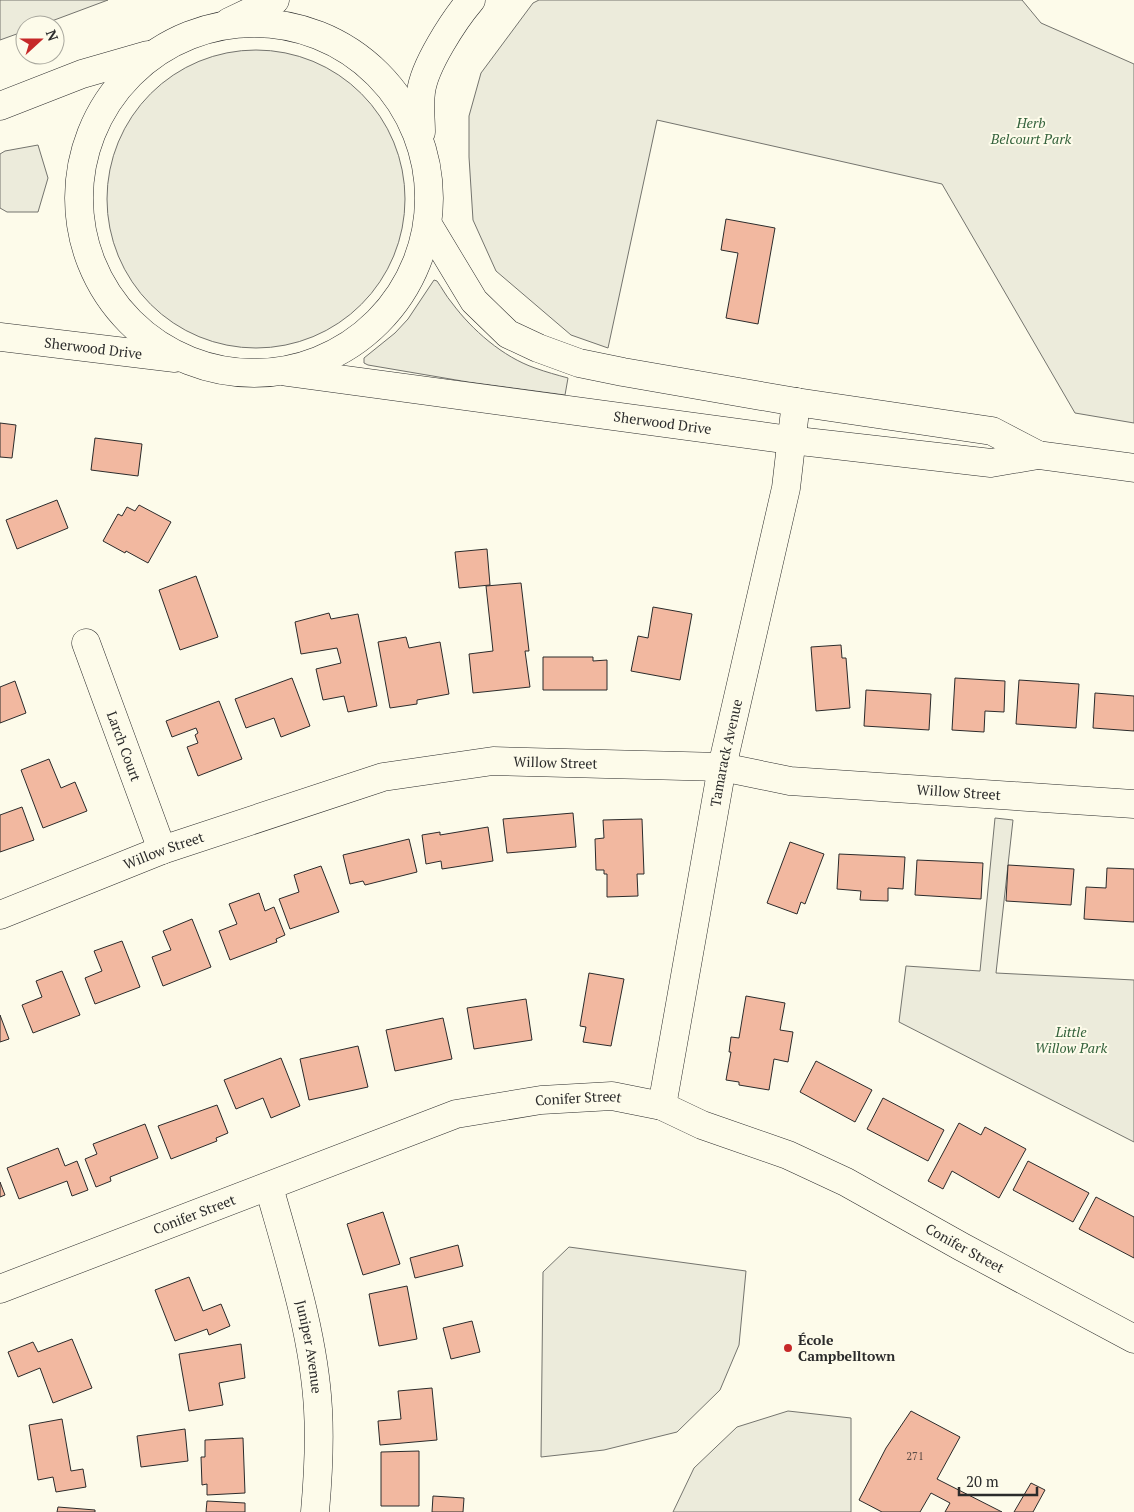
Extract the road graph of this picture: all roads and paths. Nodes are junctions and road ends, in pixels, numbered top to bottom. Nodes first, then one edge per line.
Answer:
1 (275, 0) edge
2 (471, 0) edge
3 (218, 28) junction
4 (172, 48) junction
5 (0, 106) edge
6 (421, 132) junction
7 (430, 228) junction
8 (0, 337) edge
9 (186, 360) junction
10 (287, 372) junction
11 (796, 402) junction
12 (790, 440) junction
13 (1038, 455) junction
14 (1134, 468) edge
15 (86, 643) dead end
16 (722, 767) junction
17 (1134, 804) edge
18 (162, 850) junction
19 (0, 915) edge
20 (662, 1106) junction
21 (269, 1187) junction
22 (0, 1289) edge
23 (1134, 1339) edge
24 (315, 1512) edge

1 - 3 street
2 - 6 street
3 - 4 street
3 - 6 street
4 - 5 street
4 - 9 street
6 - 7 street
7 - 10 street
7 - 11 street, Sherwood Drive
8 - 9 street, Sherwood Drive
9 - 10 street, Sherwood Drive
10 - 12 street, Sherwood Drive
11 - 12 street, Tamarack Avenue
11 - 13 street, Sherwood Drive
12 - 13 street, Sherwood Drive
12 - 16 street, Tamarack Avenue
13 - 14 street, Sherwood Drive
15 - 18 street, Larch Court
16 - 17 street, Willow Street
16 - 18 street, Willow Street
16 - 20 street, Tamarack Avenue
18 - 19 street, Willow Street
20 - 21 street, Conifer Street
20 - 23 street, Conifer Street
21 - 22 street, Conifer Street
21 - 24 street, Juniper Avenue

